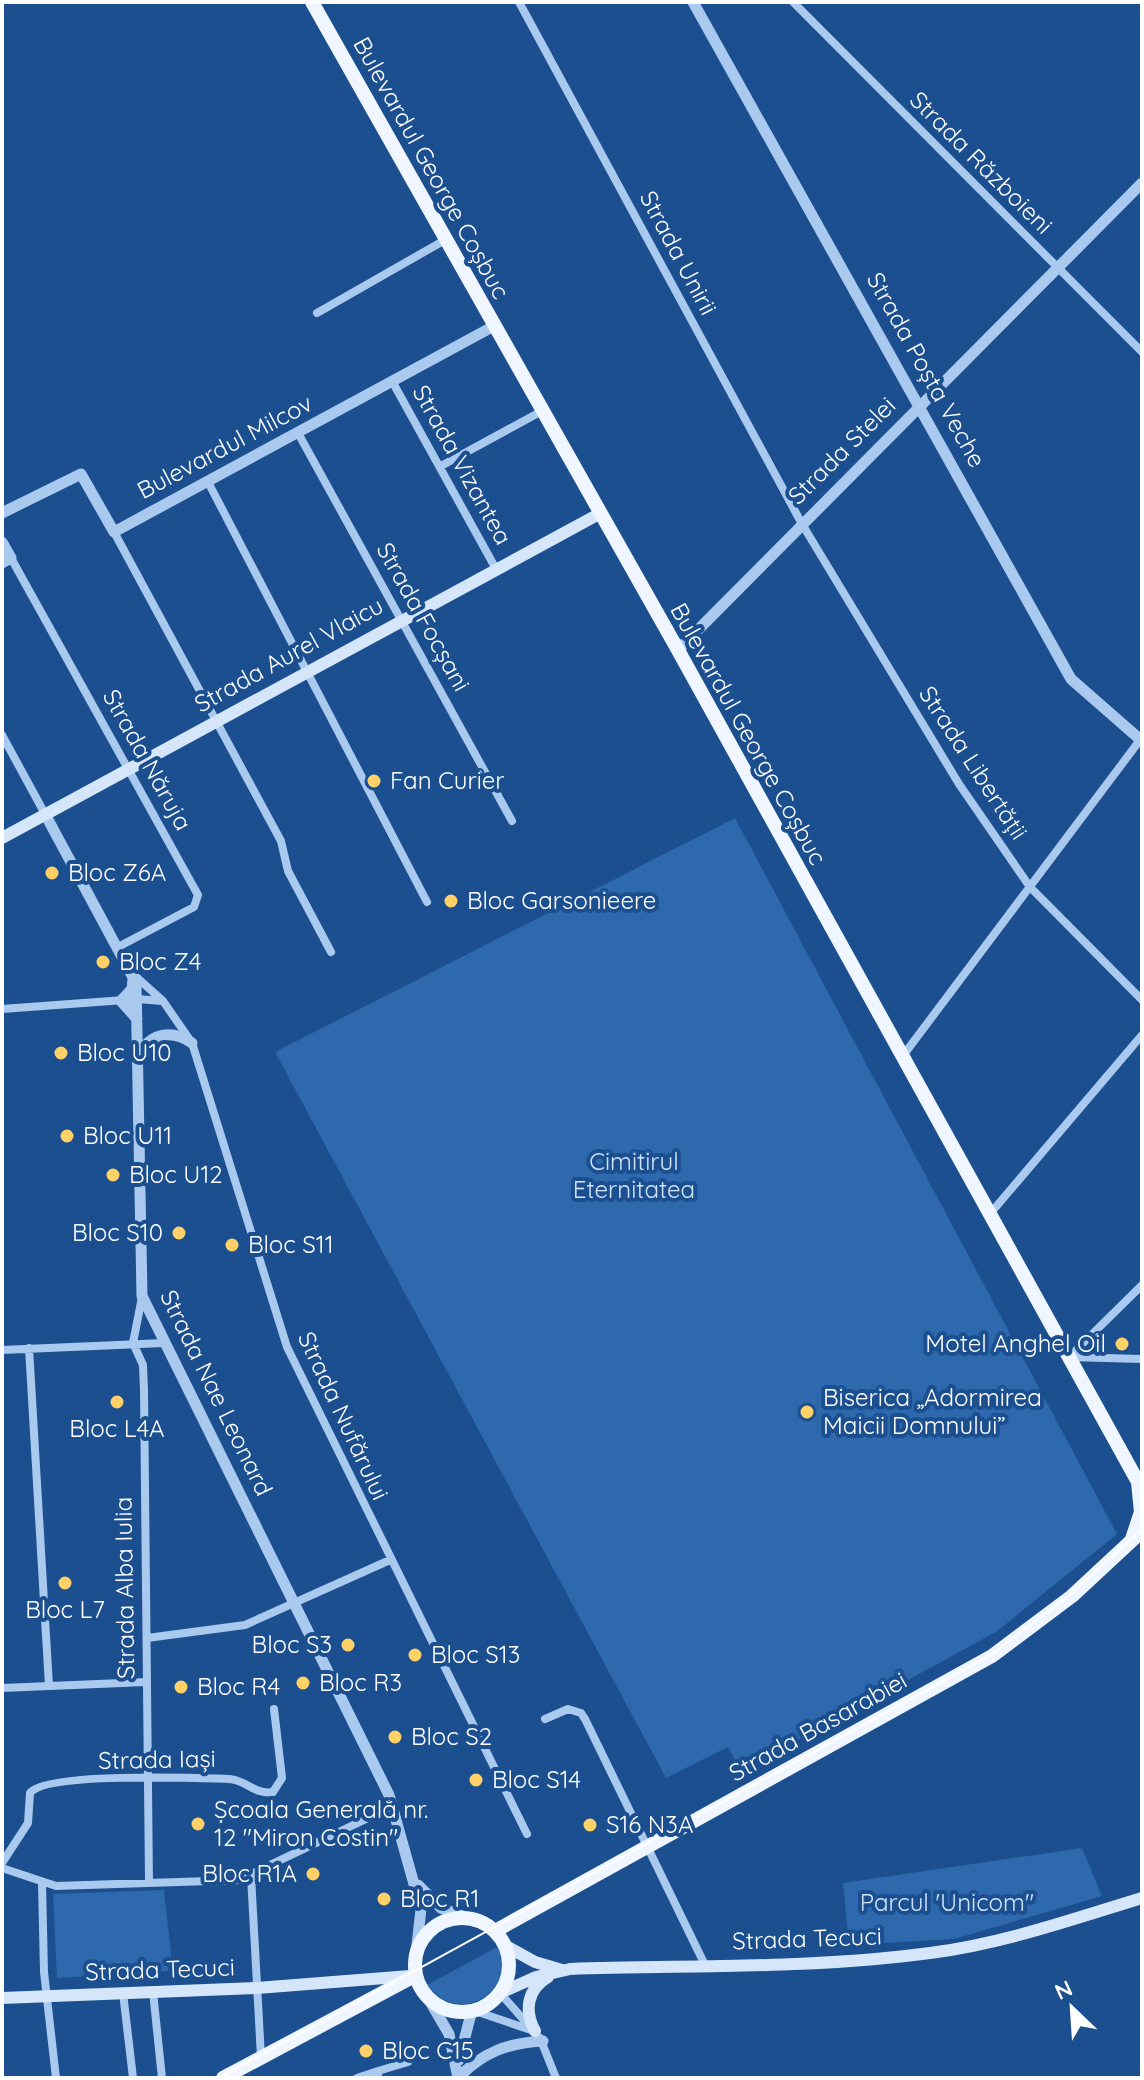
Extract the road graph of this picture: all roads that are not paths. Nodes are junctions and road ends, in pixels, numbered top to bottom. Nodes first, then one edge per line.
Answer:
1 (312, 2) edge
2 (519, 2) edge
3 (693, 2) edge
4 (793, 2) edge
5 (1142, 183) edge
6 (445, 240) junction
7 (1057, 268) junction
8 (317, 313) dead end
9 (494, 326) junction
10 (1142, 352) edge
11 (392, 381) junction
12 (920, 403) junction
13 (542, 411) junction
14 (298, 433) junction
15 (441, 466) junction
16 (208, 482) junction
17 (2, 513) edge
18 (599, 514) junction
19 (802, 524) junction
20 (114, 532) junction
21 (2, 542) edge
22 (7, 560) edge
23 (496, 569) junction
24 (400, 619) junction
25 (678, 650) junction
26 (308, 670) junction
27 (216, 720) junction
28 (2, 735) edge
29 (1141, 740) edge
30 (130, 768) junction
31 (45, 814) junction
32 (512, 821) dead end
33 (2, 838) edge
34 (1030, 887) junction
35 (427, 902) dead end
36 (118, 947) junction
37 (331, 952) dead end
38 (133, 975) junction
39 (138, 999) junction
40 (1142, 1000) edge
41 (121, 1001) junction
42 (163, 1001) junction
43 (2, 1009) edge
44 (139, 1022) junction
45 (1142, 1035) edge
46 (192, 1043) junction
47 (139, 1054) junction
48 (901, 1058) junction
49 (988, 1216) junction
50 (1142, 1285) edge
51 (142, 1296) junction
52 (133, 1343) junction
53 (164, 1343) junction
54 (29, 1348) junction
55 (2, 1350) edge
56 (1068, 1357) junction
57 (1142, 1359) edge
58 (1141, 1485) edge
59 (1139, 1537) edge
60 (390, 1560) junction
61 (296, 1605) junction
62 (147, 1638) junction
63 (146, 1682) junction
64 (49, 1686) junction
65 (2, 1688) edge
66 (274, 1709) dead end
67 (545, 1719) dead end
68 (148, 1778) junction
69 (393, 1806) junction
70 (527, 1834) dead end
71 (649, 1846) junction
72 (2, 1866) edge
73 (251, 1876) junction
74 (149, 1882) junction
75 (416, 1882) junction
76 (42, 1884) junction
77 (1142, 1898) edge
78 (470, 1919) junction
79 (495, 1931) junction
80 (504, 1945) junction
81 (416, 1954) junction
82 (705, 1965) junction
83 (562, 1970) junction
84 (416, 1975) junction
85 (257, 1988) junction
86 (153, 1992) junction
87 (123, 1993) junction
88 (500, 1993) junction
89 (47, 1996) junction
90 (2, 1998) edge
91 (428, 1998) junction
92 (472, 2010) junction
93 (539, 2036) junction
94 (261, 2057) junction
95 (408, 2062) dead end
96 (378, 2075) edge
97 (458, 2075) edge
98 (56, 2078) edge
99 (133, 2078) edge
100 (162, 2078) edge
101 (223, 2078) edge
102 (357, 2078) edge
103 (556, 2078) edge

1 - 6 main road, Bulevardul George Coșbuc
2 - 19 street, Strada Unirii
3 - 12 street, Strada Poșta Veche
4 - 7 street, Strada Războieni
5 - 7 street, Strada Stelei
6 - 8 street
6 - 9 main road, Bulevardul George Coșbuc
7 - 10 street, Strada Războieni
7 - 12 street, Strada Stelei
9 - 11 street, Bulevardul Milcov
9 - 13 main road, Bulevardul George Coșbuc
11 - 14 street, Bulevardul Milcov
11 - 15 street, Strada Vizantea
12 - 19 street, Strada Stelei
12 - 29 street, Strada Poșta Veche
13 - 15 street
13 - 18 main road, Bulevardul George Coșbuc
14 - 16 street, Bulevardul Milcov
14 - 24 street, Strada Focșani
15 - 23 street, Strada Vizantea
16 - 20 street, Bulevardul Milcov
16 - 26 street
17 - 20 street
18 - 23 main road, Strada Aurel Vlaicu
18 - 25 main road, Bulevardul George Coșbuc
19 - 25 street, Strada Stelei
19 - 34 street, Strada Libertății
20 - 27 street
21 - 22 street
22 - 30 street, Strada Năruja
23 - 24 main road, Strada Aurel Vlaicu
24 - 26 main road, Strada Aurel Vlaicu
24 - 32 street, Strada Focșani
25 - 48 main road, Bulevardul George Coșbuc
26 - 27 main road, Strada Aurel Vlaicu
26 - 35 street
27 - 30 main road, Strada Aurel Vlaicu
27 - 37 street
28 - 31 street
29 - 34 street
30 - 31 main road, Strada Aurel Vlaicu
30 - 36 street, Strada Năruja
31 - 33 main road, Strada Aurel Vlaicu
31 - 36 street, Strada Nae Leonard
34 - 40 street, Strada Libertății
34 - 48 street
36 - 38 street, Strada Nae Leonard
38 - 39 street, Strada Nae Leonard
38 - 41 street
38 - 42 street, Strada Nufărului
39 - 41 street
39 - 42 street
39 - 44 street, Strada Nae Leonard
41 - 43 street
41 - 44 street
42 - 46 street, Strada Nufărului
44 - 47 street, Strada Nae Leonard
45 - 49 street
46 - 47 street
46 - 60 street, Strada Nufărului
47 - 51 street, Strada Nae Leonard
48 - 49 main road, Bulevardul George Coșbuc
49 - 56 main road, Bulevardul George Coșbuc
50 - 56 street
51 - 52 street, Strada Alba Iulia
51 - 53 street, Strada Nae Leonard
52 - 53 street
52 - 54 street
52 - 62 street, Strada Alba Iulia
53 - 61 street, Strada Nae Leonard
54 - 55 street
54 - 64 street
56 - 57 street
56 - 58 main road, Bulevardul George Coșbuc
58 - 59 main road
59 - 71 main road, Strada Basarabiei
60 - 61 street
60 - 70 street, Strada Nufărului
61 - 62 street
61 - 69 street, Strada Nae Leonard
62 - 63 street, Strada Alba Iulia
63 - 64 street
63 - 68 street, Strada Alba Iulia
64 - 65 street
66 - 68 street, Strada Iași
67 - 71 street
68 - 72 street, Strada Iași
68 - 74 street, Strada Alba Iulia
69 - 73 street
69 - 75 street, Strada Nae Leonard
71 - 79 main road, Strada Basarabiei
71 - 82 street
72 - 76 street
73 - 74 street
73 - 85 street
74 - 76 street
75 - 78 street, Strada Nae Leonard
75 - 81 street, Strada Nae Leonard
76 - 89 street
77 - 82 main road, Strada Tecuci
78 - 79 main road
78 - 81 main road
79 - 80 main road
80 - 83 main road, Strada Tecuci
80 - 88 main road
81 - 84 main road
82 - 83 main road, Strada Tecuci
83 - 88 main road, Strada Tecuci
83 - 93 main road
84 - 85 main road, Strada Tecuci
84 - 91 main road
84 - 94 main road
85 - 86 main road, Strada Tecuci
85 - 94 street
86 - 87 main road, Strada Tecuci
86 - 100 street
87 - 89 main road, Strada Tecuci
87 - 99 street
88 - 92 main road
88 - 93 street
89 - 90 main road, Strada Tecuci
89 - 98 street
91 - 92 main road
91 - 97 street
92 - 93 street
92 - 97 street
93 - 97 street
93 - 103 street
94 - 101 main road
95 - 96 street
96 - 102 street

